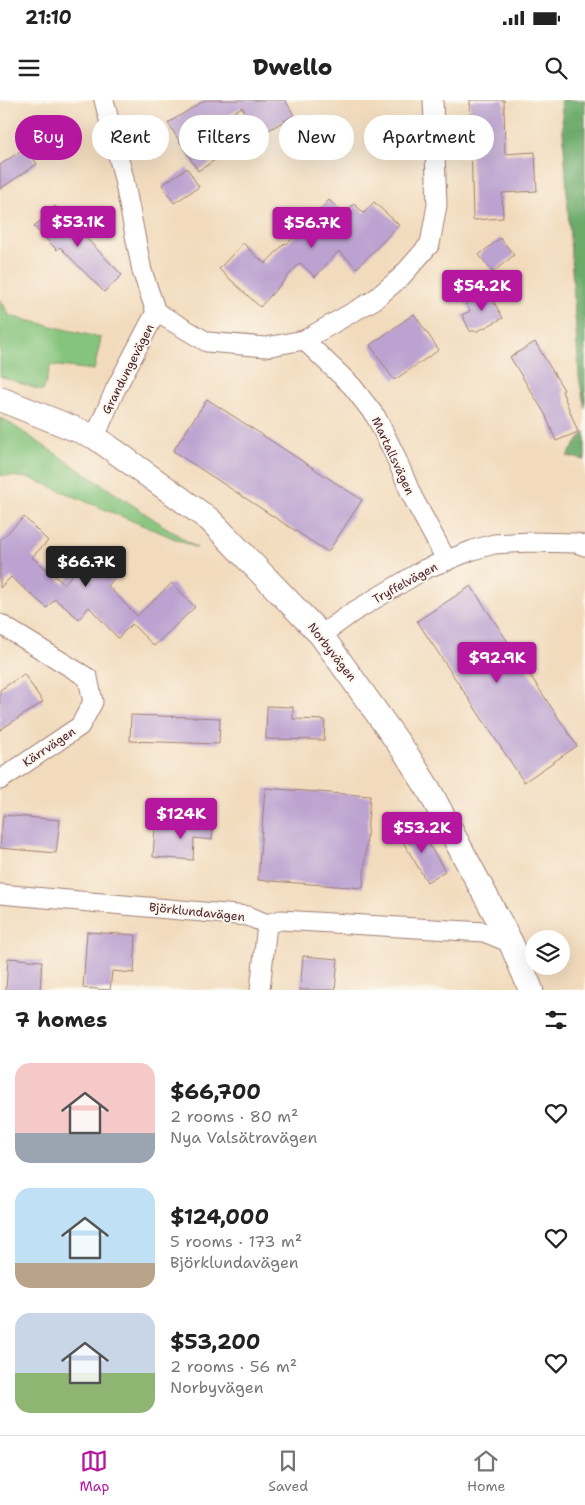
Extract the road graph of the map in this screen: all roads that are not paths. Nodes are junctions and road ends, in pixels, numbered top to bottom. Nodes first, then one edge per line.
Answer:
1 (90, 100) edge
2 (433, 100) edge
3 (105, 105) edge
4 (156, 312) junction
5 (304, 340) junction
6 (0, 400) edge
7 (95, 437) junction
8 (585, 546) edge
9 (446, 561) junction
10 (0, 624) edge
11 (321, 635) junction
12 (0, 780) edge
13 (0, 894) edge
14 (267, 924) junction
15 (511, 942) junction
16 (260, 990) edge
17 (531, 990) edge

1 - 3 street
2 - 5 street, Grandungevägen
3 - 4 street
4 - 5 street, Grandungevägen
4 - 7 street, Grandungevägen
5 - 9 street, Martallsvägen
6 - 7 street, Norbyvägen
7 - 11 street, Norbyvägen
8 - 9 street, Tryffelvägen
9 - 11 street, Tryffelvägen
10 - 12 street, Kärrvägen
11 - 15 street, Norbyvägen
13 - 14 street, Björklundavägen
14 - 15 street, Björklundavägen
14 - 16 street
15 - 17 street, Norbyvägen

